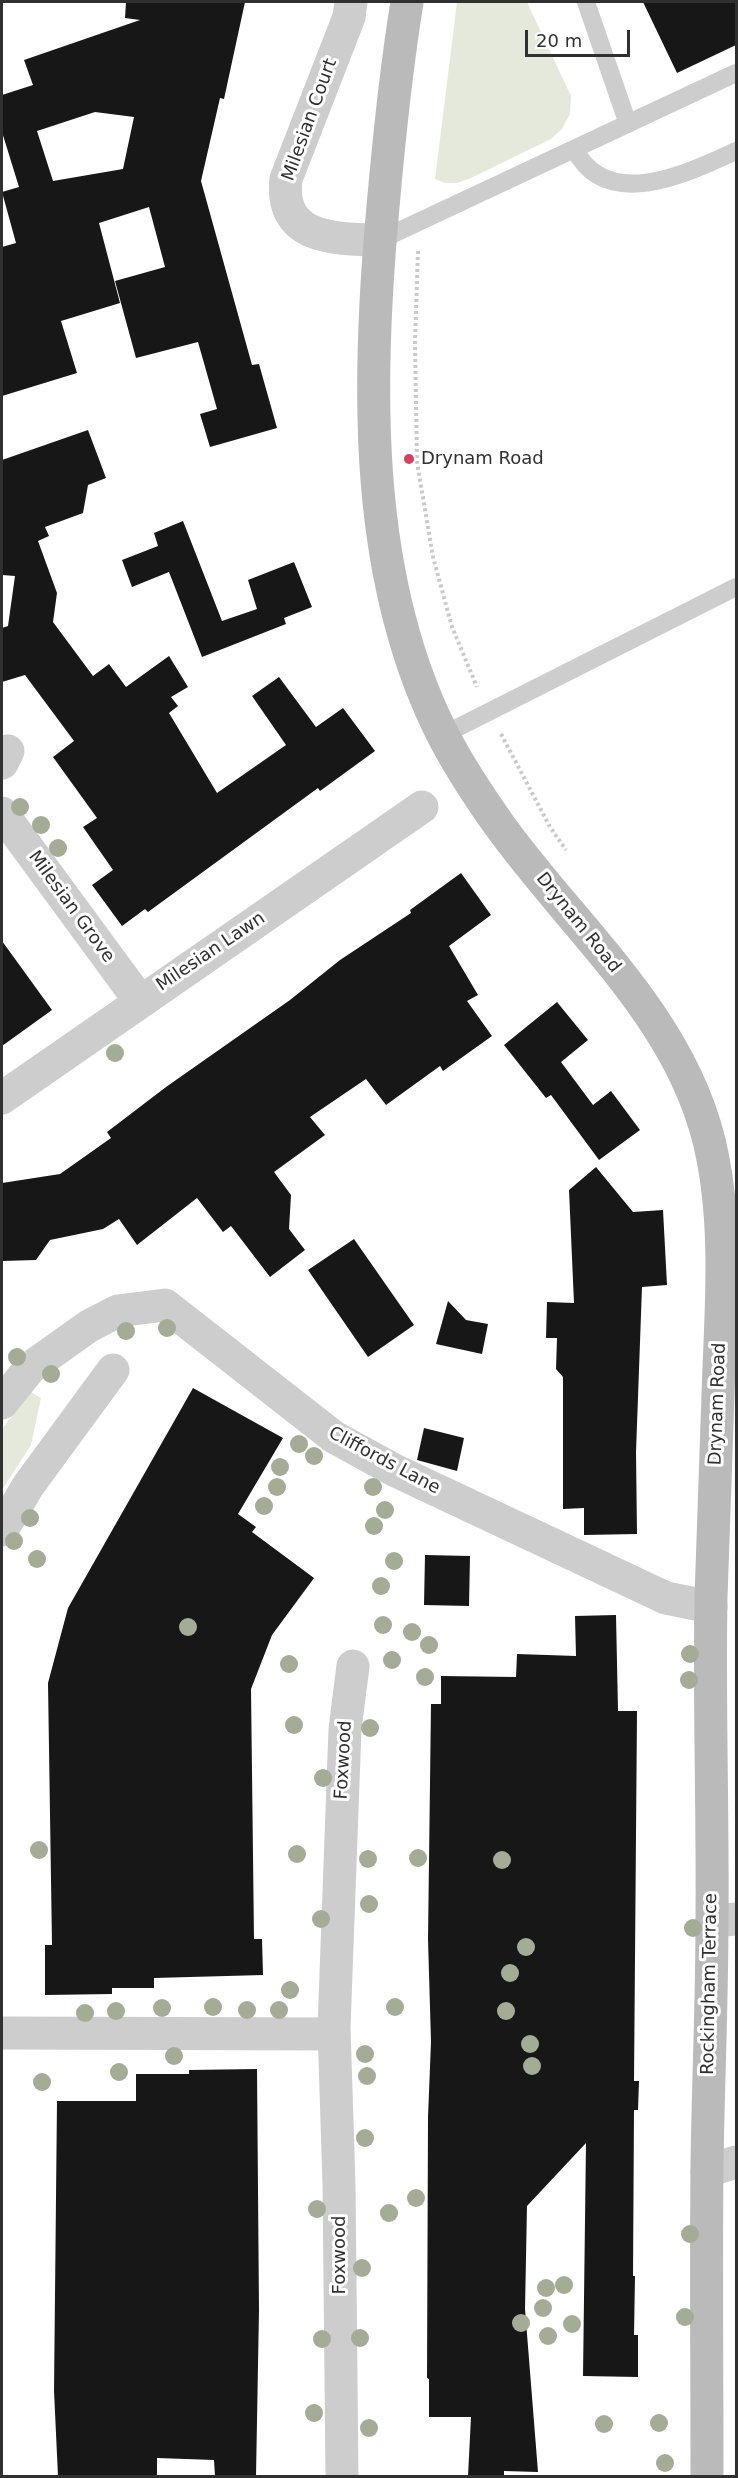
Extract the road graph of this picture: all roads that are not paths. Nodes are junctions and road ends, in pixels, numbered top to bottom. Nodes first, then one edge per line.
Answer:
1 (351, 2) edge
2 (407, 2) edge
3 (586, 2) edge
4 (736, 73) edge
5 (628, 124) junction
6 (575, 150) junction
7 (736, 151) edge
8 (380, 240) junction
9 (736, 587) edge
10 (443, 735) junction
11 (422, 807) dead end
12 (2, 813) edge
13 (140, 1001) junction
14 (2, 1098) edge
15 (729, 1296) edge
16 (113, 1370) dead end
17 (2, 1403) edge
18 (2, 1530) edge
19 (711, 1607) junction
20 (353, 1666) dead end
21 (724, 1920) edge
22 (2, 2033) edge
23 (334, 2034) junction
24 (722, 2167) edge
25 (342, 2476) edge
26 (707, 2476) edge

1 - 8 street, Milesian Court
2 - 8 street, Drynam Road
3 - 5 lane
4 - 5 lane
5 - 6 lane
6 - 7 lane
6 - 8 lane
8 - 10 street, Drynam Road
9 - 10 lane
10 - 15 street, Drynam Road
11 - 13 street, Milesian Lawn
12 - 13 street, Milesian Grove
13 - 14 street, Milesian Lawn
15 - 19 street, Drynam Road
16 - 18 street
17 - 19 street, Cliffords Lane
19 - 21 street, Rockingham Terrace
20 - 23 street, Foxwood
21 - 24 street, Rockingham Terrace
22 - 23 street
23 - 25 street, Foxwood
24 - 26 street, Rockingham Terrace

